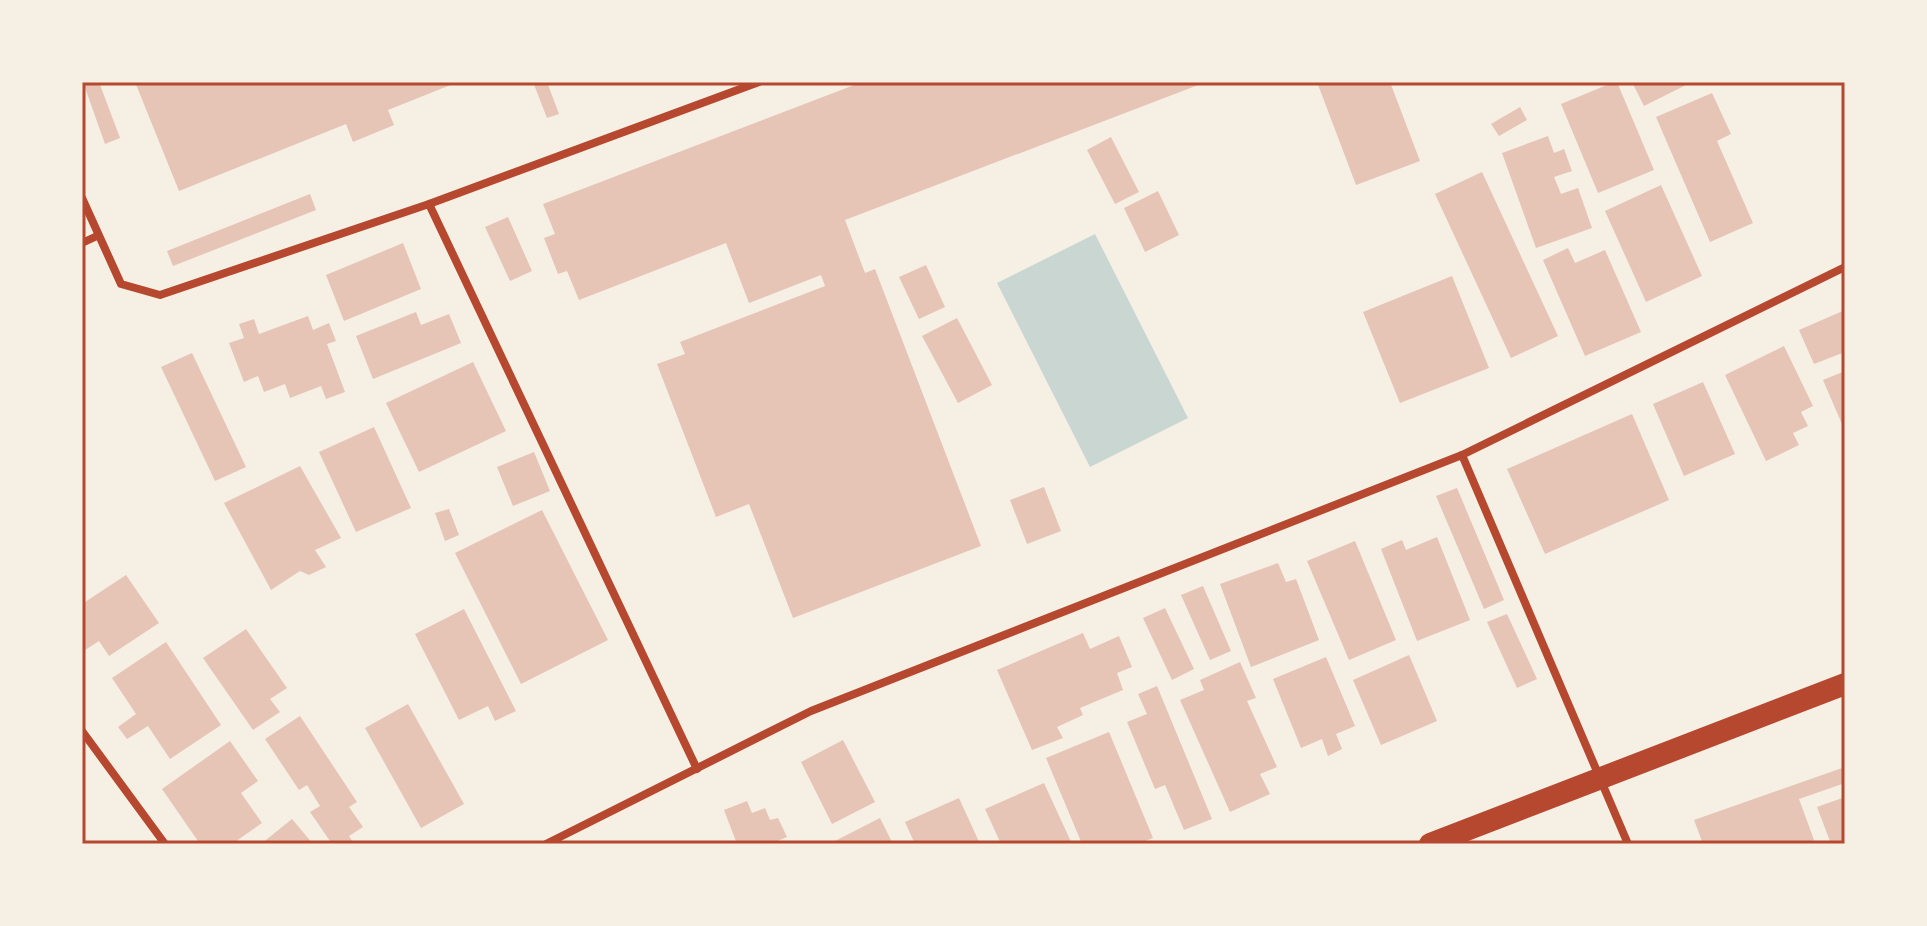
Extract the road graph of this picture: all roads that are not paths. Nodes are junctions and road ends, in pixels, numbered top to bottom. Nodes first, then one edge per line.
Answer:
1 (759, 82) edge
2 (82, 198) edge
3 (429, 204) junction
4 (97, 236) junction
5 (82, 243) edge
6 (1845, 267) edge
7 (1462, 455) junction
8 (1845, 684) edge
9 (82, 731) edge
10 (697, 769) junction
11 (1599, 780) junction
12 (165, 844) edge
13 (546, 844) edge
14 (1430, 844) edge
15 (1628, 844) edge

1 - 3 street
2 - 4 street
3 - 4 street
3 - 10 street
4 - 5 street
6 - 7 street
7 - 10 street
7 - 11 street
8 - 11 highway
9 - 12 street
10 - 13 street
11 - 14 highway
11 - 15 street

